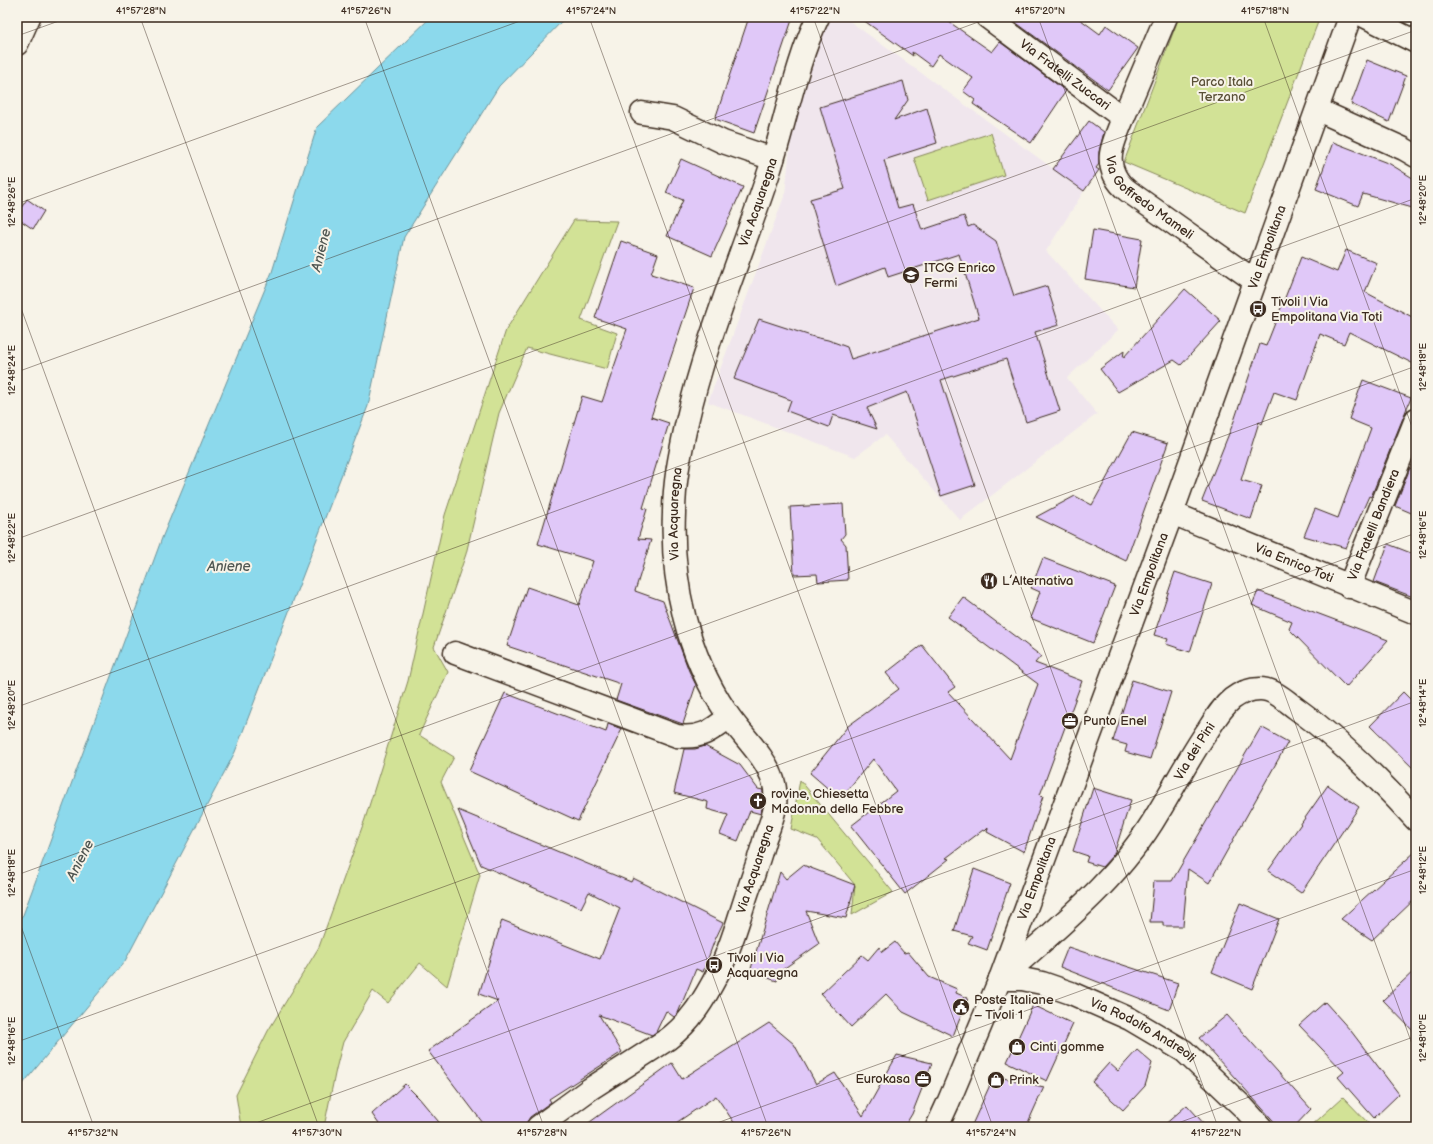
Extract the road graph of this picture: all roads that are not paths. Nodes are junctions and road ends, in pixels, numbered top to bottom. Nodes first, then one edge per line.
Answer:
1 (29, 17) edge
2 (818, 17) edge
3 (987, 17) edge
4 (1166, 17) edge
5 (1350, 17) edge
6 (1366, 17) edge
7 (1416, 42) edge
8 (17, 44) edge
9 (1318, 110) junction
10 (642, 113) dead end
11 (1123, 118) junction
12 (1416, 156) edge
13 (774, 159) junction
14 (1255, 281) junction
15 (1416, 418) edge
16 (1172, 513) junction
17 (1349, 587) junction
18 (1416, 613) edge
19 (455, 653) dead end
20 (729, 717) junction
21 (1416, 820) edge
22 (1000, 978) junction
23 (538, 1127) edge
24 (937, 1127) edge
25 (1261, 1127) edge

1 - 8 street
2 - 13 street, Via Acquaregna
3 - 11 street, Via Fratelli Zuccari
4 - 11 street, Via Goffredo Mameli
5 - 9 street, Via Empolitana
6 - 7 street
9 - 12 street
9 - 14 street, Via Empolitana
10 - 13 street
11 - 14 street, Via Goffredo Mameli
13 - 20 street, Via Acquaregna
14 - 16 street, Via Empolitana
15 - 17 street, Via Fratelli Bandiera
16 - 17 street, Via Enrico Toti
16 - 22 street, Via Empolitana
17 - 18 street, Via Enrico Toti
19 - 20 street
20 - 23 street, Via Acquaregna
21 - 22 street, Via dei Pini
22 - 24 street, Via Empolitana
22 - 25 street, Via Rodolfo Andreoli

